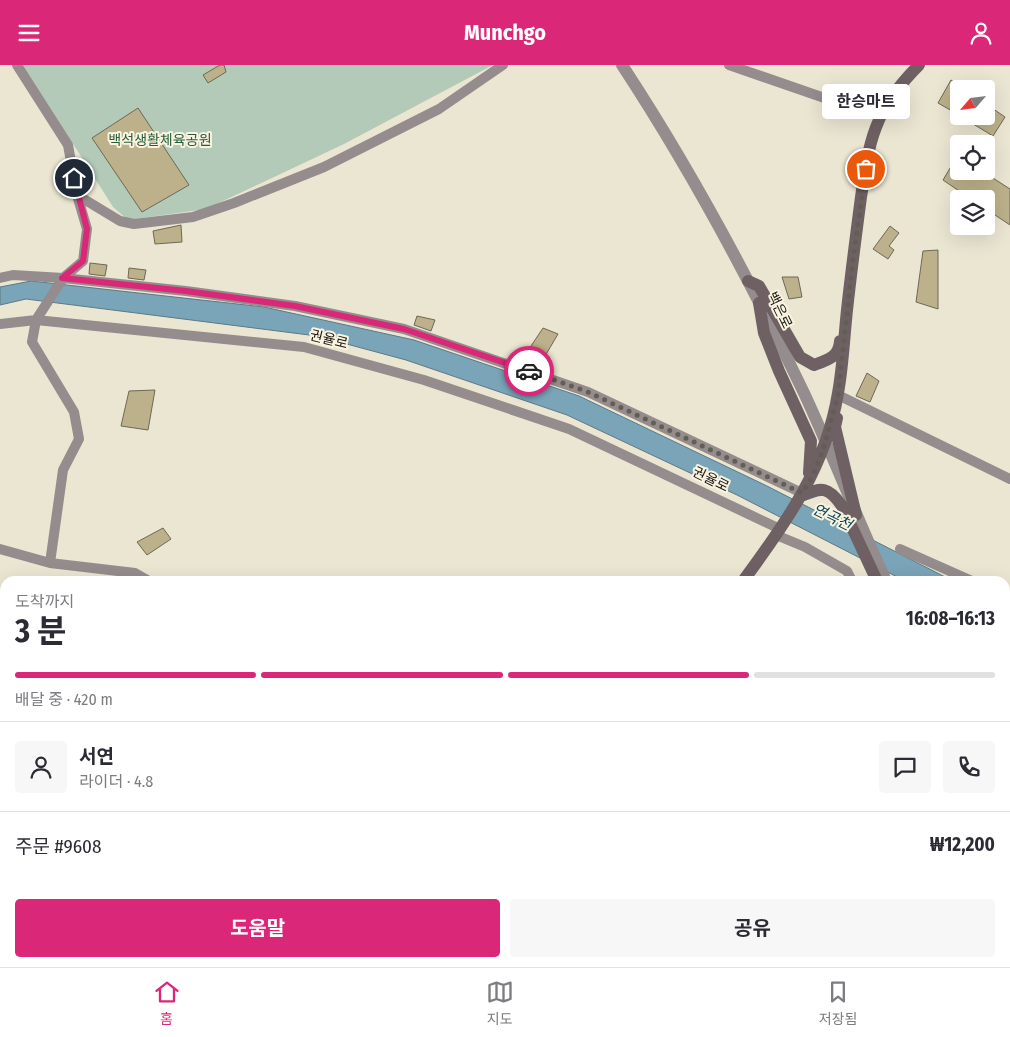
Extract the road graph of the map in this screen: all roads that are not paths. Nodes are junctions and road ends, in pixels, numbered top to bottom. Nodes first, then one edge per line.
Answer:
1 (17, 65) edge
2 (502, 65) edge
3 (622, 65) edge
4 (729, 65) edge
5 (919, 65) edge
6 (885, 108) junction
7 (78, 195) junction
8 (0, 278) edge
9 (62, 278) junction
10 (748, 281) junction
11 (850, 282) junction
12 (759, 303) junction
13 (36, 319) junction
14 (0, 324) edge
15 (840, 396) junction
16 (825, 441) junction
17 (1010, 479) edge
18 (802, 493) junction
19 (852, 518) junction
20 (778, 532) junction
21 (0, 549) edge
22 (900, 549) dead end
23 (50, 563) junction
24 (140, 576) edge
25 (747, 576) edge
26 (850, 576) edge
27 (875, 576) edge
28 (884, 576) edge
29 (961, 576) edge

1 - 7 street
2 - 7 street
3 - 10 street, 백은로
4 - 6 street
5 - 6 main road
6 - 11 main road
7 - 9 street
8 - 9 street, 권율로
9 - 13 street
9 - 18 street, 권율로
10 - 11 main road
10 - 12 street, 백은로
11 - 15 main road
12 - 16 street, 백은로
12 - 18 main road
13 - 14 street, 권율로
13 - 20 street, 권율로
13 - 23 street
15 - 16 main road
15 - 17 street
15 - 19 main road
16 - 18 main road
16 - 19 street, 백은로
18 - 19 main road
18 - 20 main road
19 - 27 main road
19 - 28 street, 백은로
20 - 25 main road
20 - 26 street, 권율로
21 - 23 street
22 - 29 street
23 - 24 street

